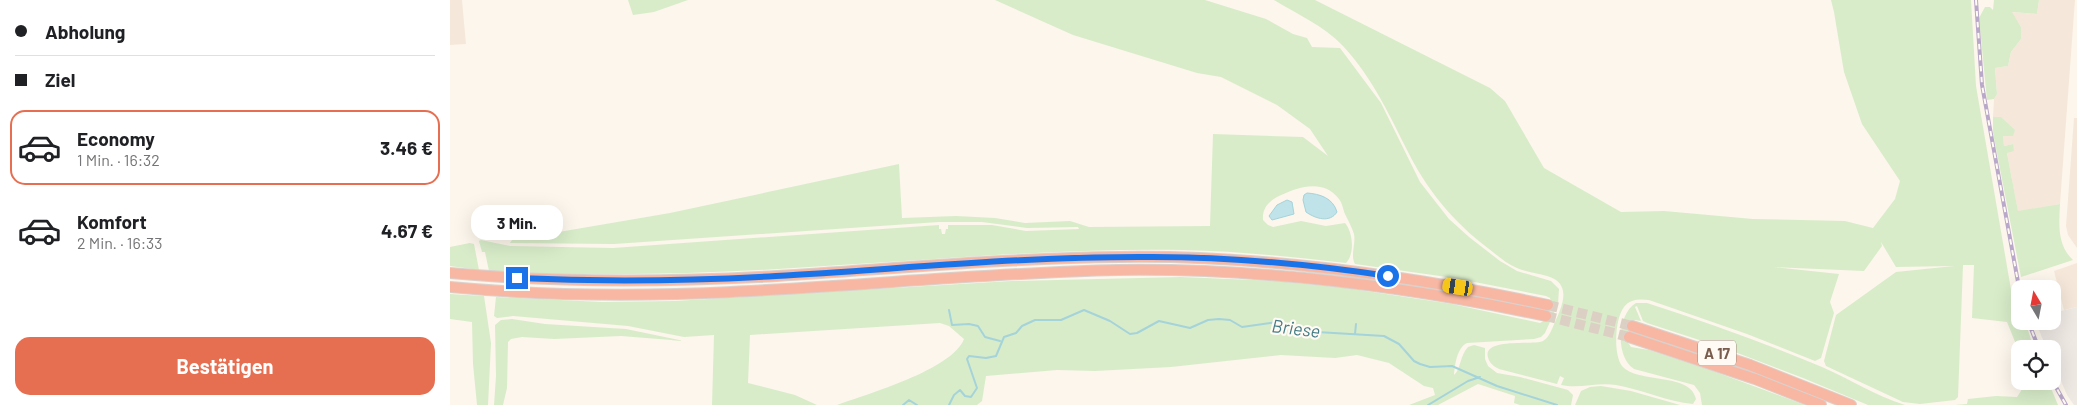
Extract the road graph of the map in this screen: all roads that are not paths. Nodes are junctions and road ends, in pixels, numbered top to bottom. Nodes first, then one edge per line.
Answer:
1 (450, 273) edge
2 (450, 287) edge
3 (1548, 305) tunnel mouth
4 (1546, 316) tunnel mouth
5 (1632, 326) tunnel mouth
6 (1628, 337) tunnel mouth
7 (1821, 405) edge
8 (1851, 405) edge

1 - 3 highway
2 - 4 highway
5 - 8 highway, A 17
6 - 7 highway, A 17

